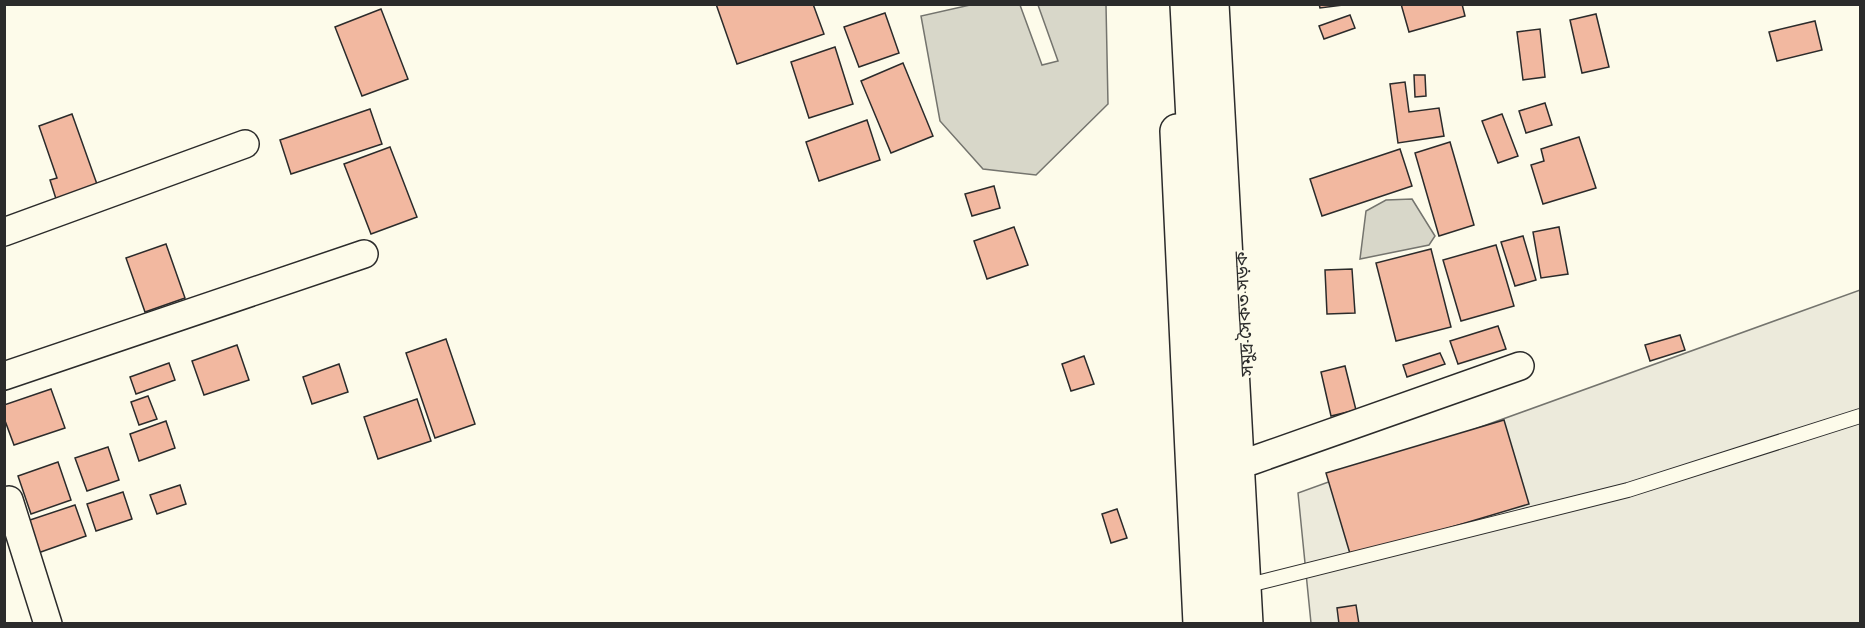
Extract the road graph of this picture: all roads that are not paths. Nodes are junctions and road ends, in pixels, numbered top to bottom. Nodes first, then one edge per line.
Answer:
1 (1171, 4) edge
2 (1187, 4) edge
3 (1212, 4) edge
4 (1227, 4) edge
5 (245, 144) dead end
6 (4, 232) edge
7 (364, 254) dead end
8 (1520, 366) dead end
9 (4, 376) edge
10 (1860, 416) edge
11 (1251, 461) junction
12 (6, 495) edge
13 (1257, 583) junction
14 (48, 624) edge
15 (1200, 624) edge
16 (1219, 624) edge
17 (1246, 624) edge
18 (1259, 624) edge

1 - 15 main road
2 - 16 main road
3 - 17 main road
4 - 11 main road, সমুদ্র সৈকত সড়ক
5 - 6 street
7 - 9 street
8 - 11 street
10 - 13 lane
11 - 13 main road, সমুদ্র সৈকত সড়ক
12 - 14 street
13 - 18 main road, সমুদ্র সৈকত সড়ক

